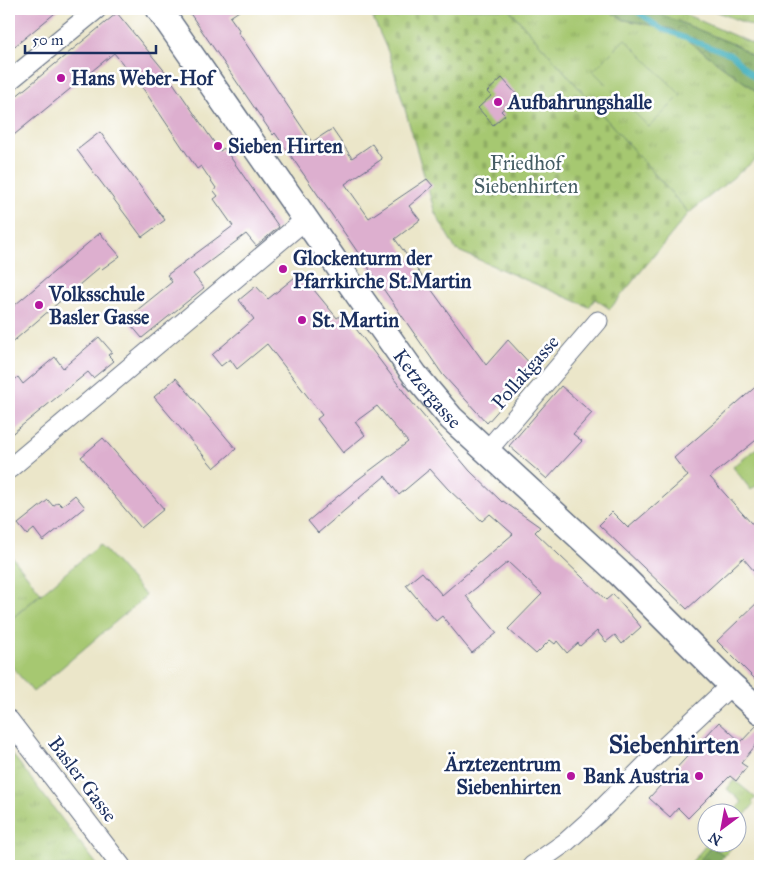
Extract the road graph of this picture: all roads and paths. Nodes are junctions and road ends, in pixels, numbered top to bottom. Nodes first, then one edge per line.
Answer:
1 (97, 9) edge
2 (159, 9) edge
3 (9, 81) edge
4 (306, 219) junction
5 (598, 321) dead end
6 (486, 452) junction
7 (9, 469) edge
8 (731, 685) junction
9 (760, 711) edge
10 (9, 720) edge
11 (121, 866) edge
12 (532, 866) edge

1 - 3 street
2 - 4 main road, Ketzergasse
4 - 6 main road, Ketzergasse
4 - 7 street
5 - 6 street, Pollakgasse
6 - 8 main road, Ketzergasse
8 - 9 main road, Ketzergasse
8 - 12 street
10 - 11 street, Basler Gasse

